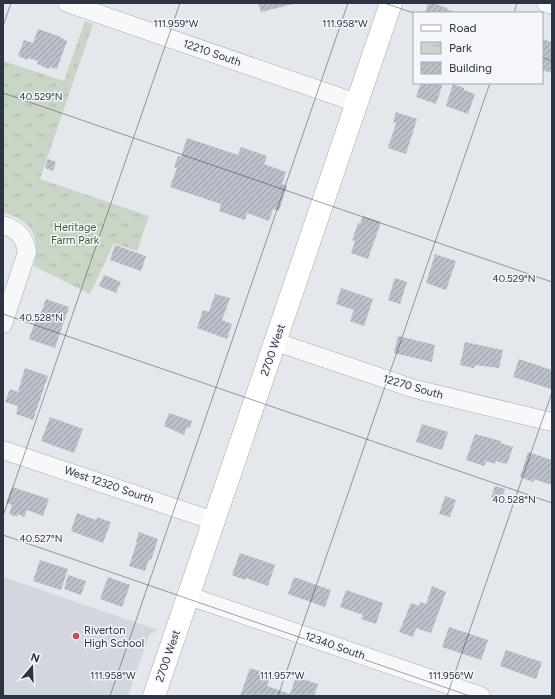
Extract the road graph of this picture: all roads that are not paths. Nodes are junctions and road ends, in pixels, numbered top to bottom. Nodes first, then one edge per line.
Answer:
1 (67, 3) edge
2 (391, 3) edge
3 (546, 3) edge
4 (552, 5) edge
5 (357, 103) junction
6 (3, 225) edge
7 (3, 324) edge
8 (276, 342) junction
9 (552, 422) edge
10 (3, 450) edge
11 (214, 521) junction
12 (189, 596) junction
13 (154, 696) edge
14 (481, 696) edge

1 - 5 street, 12210 South
2 - 5 main road, 2700 West
3 - 4 street
5 - 8 main road, 2700 West
6 - 7 street
8 - 9 street, 12270 South
8 - 11 main road, 2700 West
10 - 11 street, West 12320 Sourth
11 - 12 main road, 2700 West
12 - 13 main road, 2700 West
12 - 14 street, 12340 South

